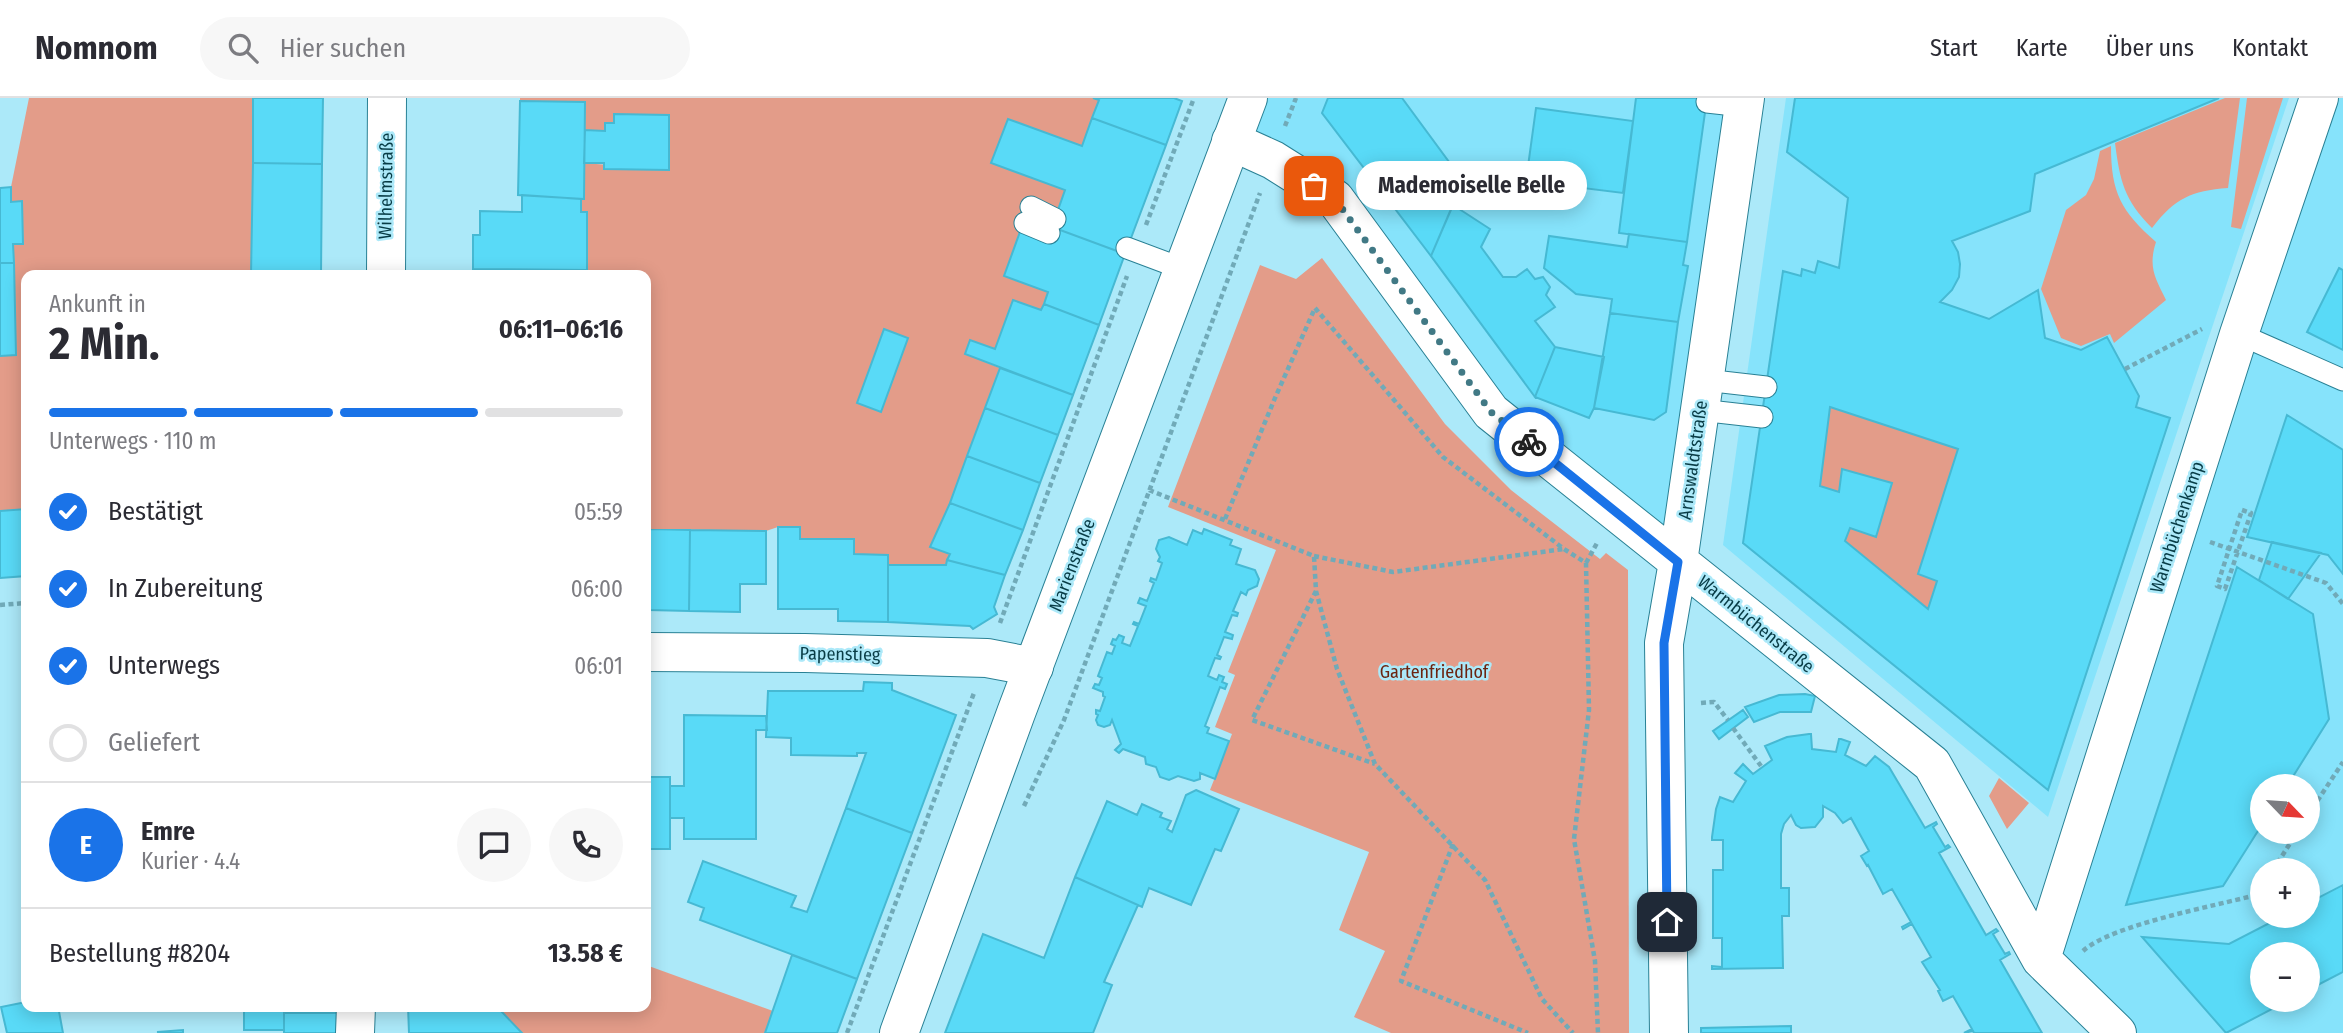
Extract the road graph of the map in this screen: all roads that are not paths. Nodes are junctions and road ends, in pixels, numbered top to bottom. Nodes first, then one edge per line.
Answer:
1 (387, 98) edge
2 (1248, 98) edge
3 (2319, 98) edge
4 (1732, 102) edge
5 (1231, 141) junction
6 (1028, 215) dead end
7 (1052, 226) dead end
8 (1129, 256) road end
9 (386, 270) edge
10 (1180, 276) junction
11 (2224, 329) junction
12 (2343, 380) edge
13 (1766, 387) dead end
14 (1703, 395) junction
15 (1762, 417) dead end
16 (1678, 562) junction
17 (651, 653) edge
18 (1034, 667) junction
19 (2059, 957) junction
20 (356, 1012) edge
21 (355, 1033) edge
22 (899, 1033) edge
23 (1669, 1033) edge
24 (2118, 1033) edge

1 - 9 street, Wilhelmstraße
2 - 5 street, Marienstraße
3 - 11 street, Warmbüchenkamp
4 - 14 street, Arnswaldtstraße
5 - 10 street, Marienstraße
5 - 16 street, Warmbüchenstraße
6 - 7 lane
8 - 10 lane
10 - 18 street, Marienstraße
11 - 12 lane
11 - 19 street, Warmbüchenkamp
13 - 14 lane
14 - 15 lane
14 - 16 street, Arnswaldtstraße
16 - 19 street, Warmbüchenstraße
16 - 23 street, Arnswaldtstraße
17 - 18 street, Papenstieg
18 - 22 street, Marienstraße
19 - 24 street, Warmbüchenstraße
20 - 21 street

